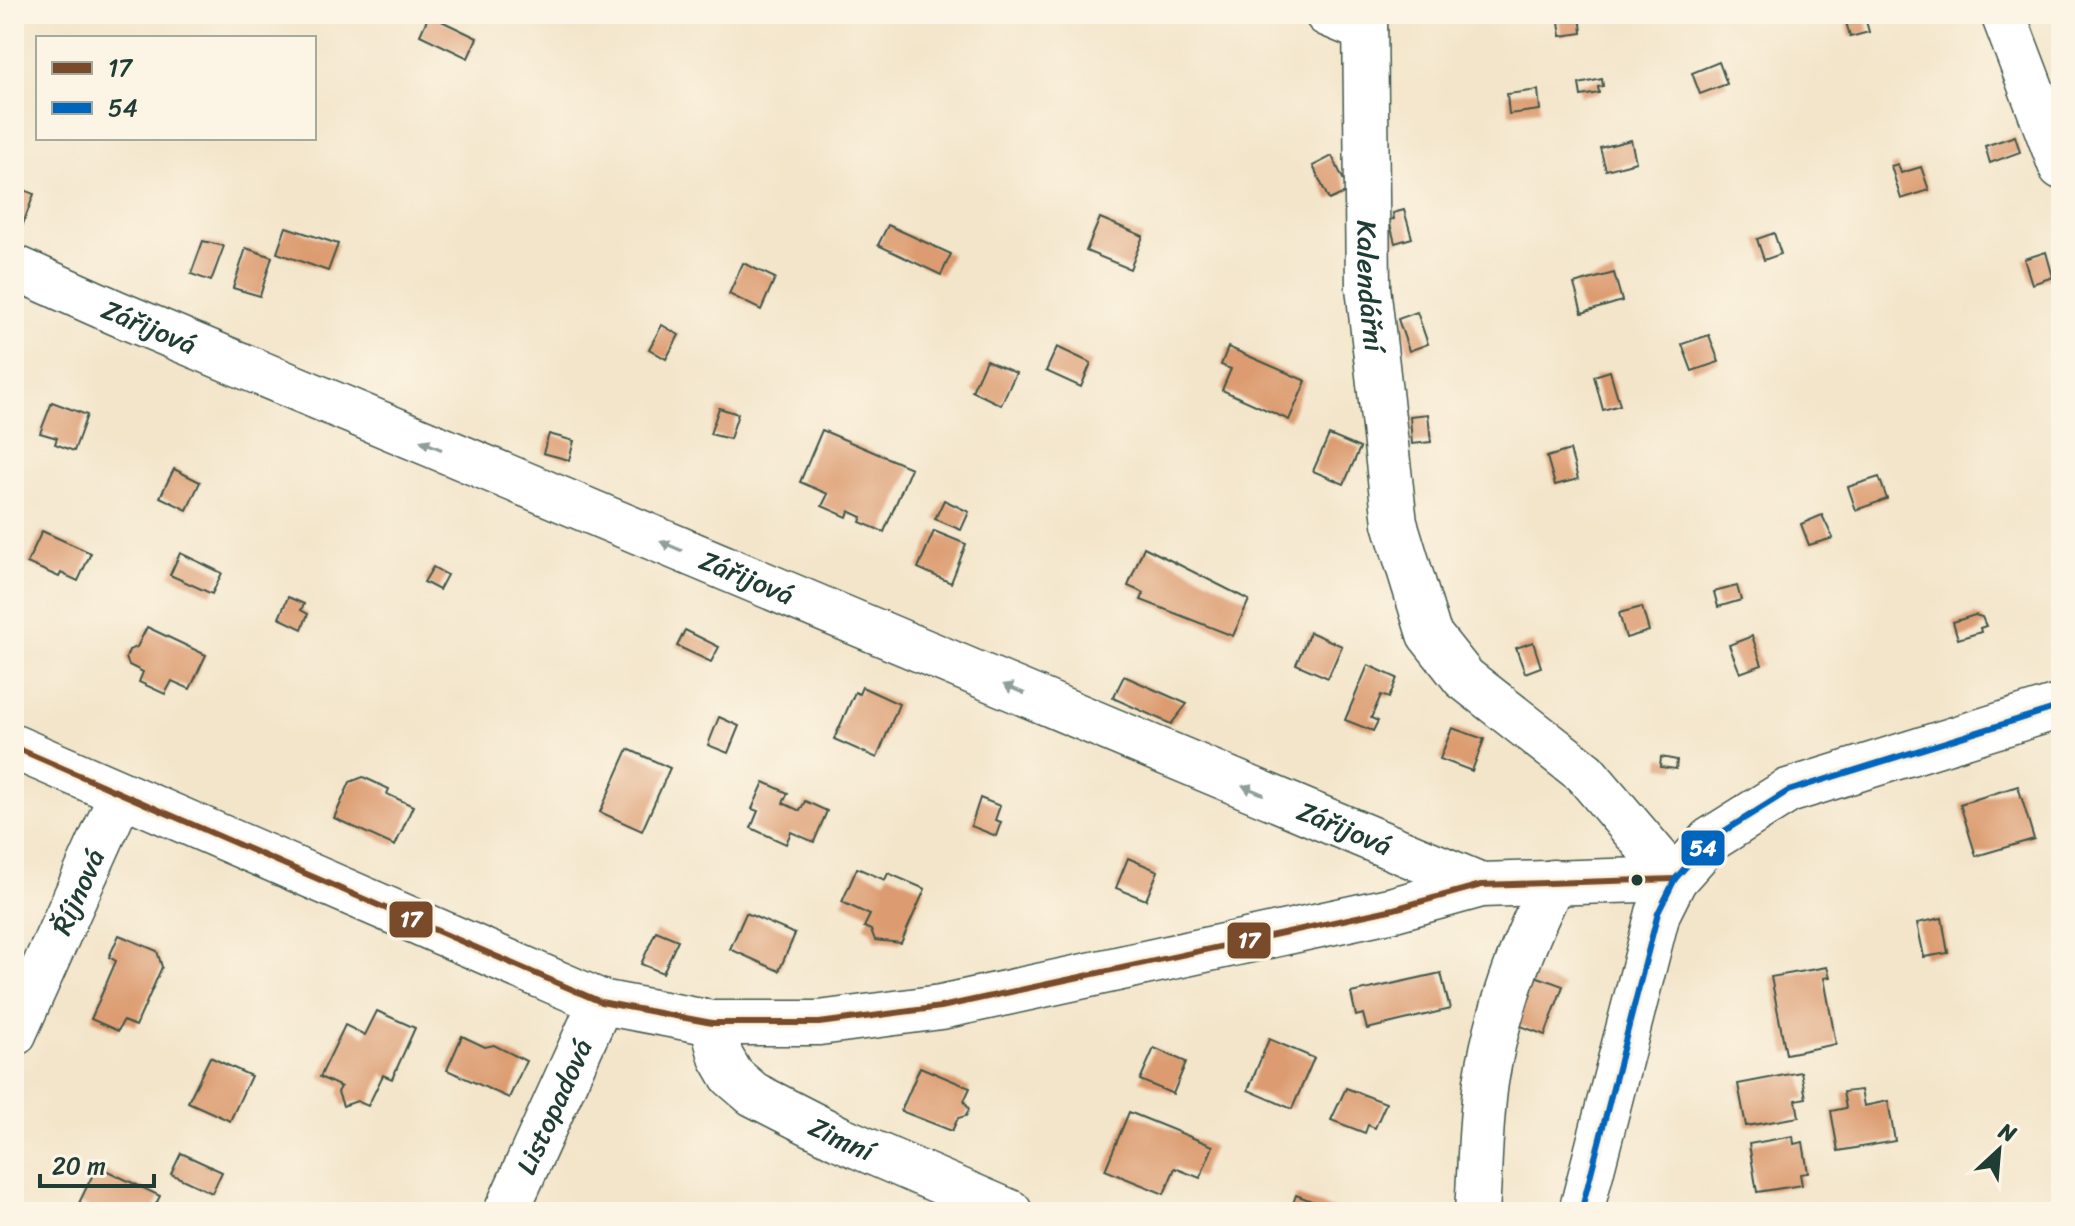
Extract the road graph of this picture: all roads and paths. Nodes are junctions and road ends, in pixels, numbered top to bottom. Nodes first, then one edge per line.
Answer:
1 (2003, 14) edge
2 (1352, 19) edge
3 (2061, 167) edge
4 (14, 267) edge
5 (2061, 706) edge
6 (14, 747) edge
7 (121, 795) junction
8 (1675, 879) junction
9 (1553, 882) junction
10 (1481, 885) junction
11 (601, 1002) junction
12 (712, 1023) junction
13 (14, 1034) edge
14 (506, 1212) edge
15 (1010, 1212) edge
16 (1477, 1212) edge
17 (1581, 1212) edge

1 - 3 street
2 - 8 street, Kalendářní
10 -> 4 street, Zářijová
5 - 8 street
6 - 7 street
7 - 11 street
7 - 13 street, Říjnová
8 - 9 street
8 - 17 street
9 - 10 street
9 - 16 street
10 - 12 street
11 - 12 street
11 - 14 street, Listopadová
12 - 15 street, Zimní

